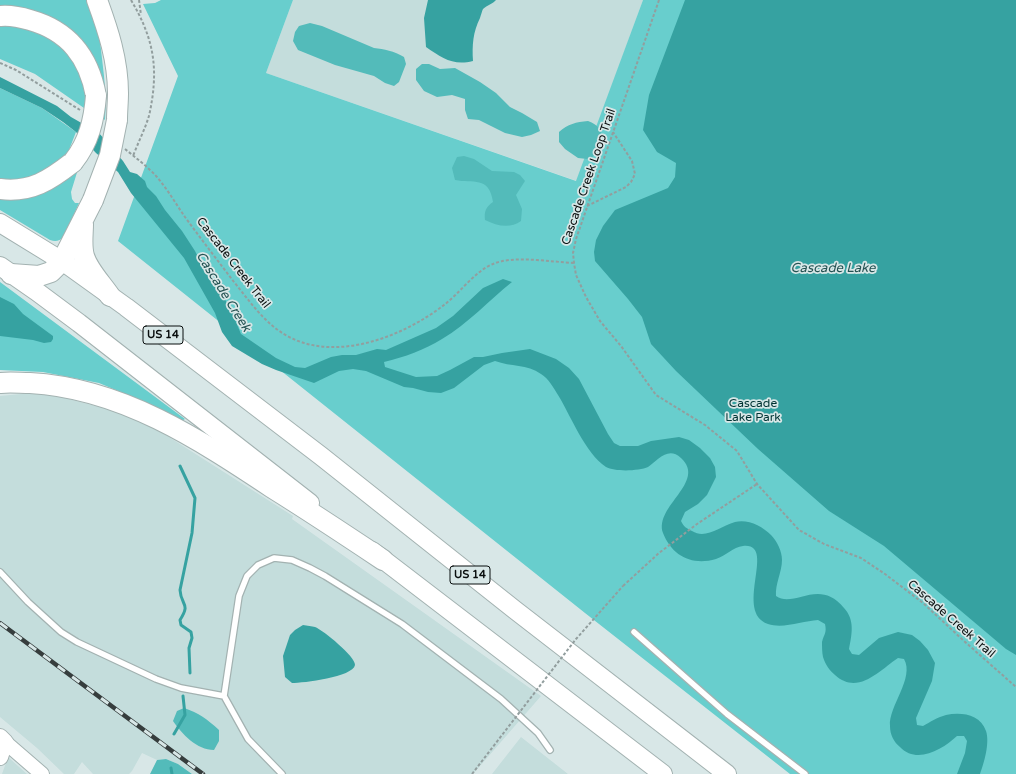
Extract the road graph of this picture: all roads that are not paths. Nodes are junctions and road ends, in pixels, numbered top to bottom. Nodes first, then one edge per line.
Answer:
1 (97, 0) edge
2 (0, 16) edge
3 (0, 190) edge
4 (83, 221) junction
5 (0, 223) edge
6 (62, 261) junction
7 (6, 270) edge
8 (110, 296) junction
9 (0, 383) edge
10 (383, 560) junction
11 (0, 572) edge
12 (634, 632) dead end
13 (224, 696) junction
14 (3, 740) edge
15 (550, 750) dead end
16 (0, 757) edge
17 (42, 774) edge
18 (282, 774) edge
19 (663, 774) edge
20 (726, 774) edge
21 (805, 774) edge

1 - 4 highway, US 14, bridge
2 - 3 highway, bridge
4 - 6 highway
4 - 8 highway, US 14
5 - 6 highway
6 - 7 highway
6 - 8 highway
7 - 10 highway
8 - 20 highway, US 14
9 - 10 highway
10 - 19 highway
11 - 13 lane
12 - 21 lane
13 - 15 lane
13 - 18 lane
14 - 16 main road
14 - 17 street

